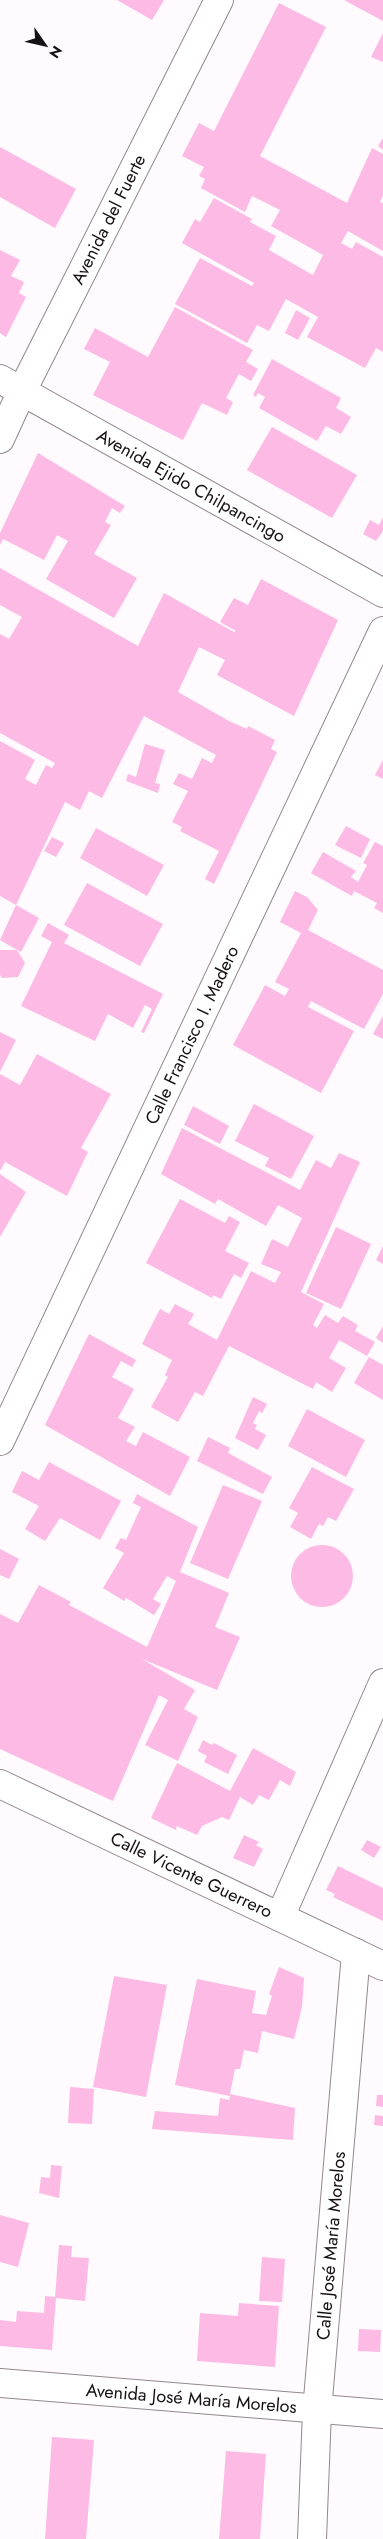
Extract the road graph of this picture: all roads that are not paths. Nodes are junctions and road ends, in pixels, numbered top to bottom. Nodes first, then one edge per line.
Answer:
1 (219, 0) edge
2 (11, 385) edge
3 (0, 439) edge
4 (383, 592) edge
5 (383, 631) edge
6 (0, 1440) edge
7 (383, 1683) edge
8 (0, 1784) edge
9 (280, 1917) junction
10 (356, 1953) junction
11 (383, 1966) edge
12 (0, 2383) edge
13 (317, 2411) junction
14 (383, 2414) edge
15 (312, 2539) edge

1 - 2 street, Avenida del Fuerte
2 - 3 street, Avenida del Fuerte
2 - 4 street, Avenida Ejido Chilpancingo
5 - 6 street, Calle Francisco I. Madero
7 - 9 street
8 - 9 street, Calle Vicente Guerrero
9 - 10 street, Calle Vicente Guerrero
10 - 11 street, Calle Vicente Guerrero
10 - 13 street, Calle José María Morelos
12 - 13 street, Avenida José María Morelos
13 - 14 street, Avenida José María Morelos
13 - 15 street, Calle José María Morelos

